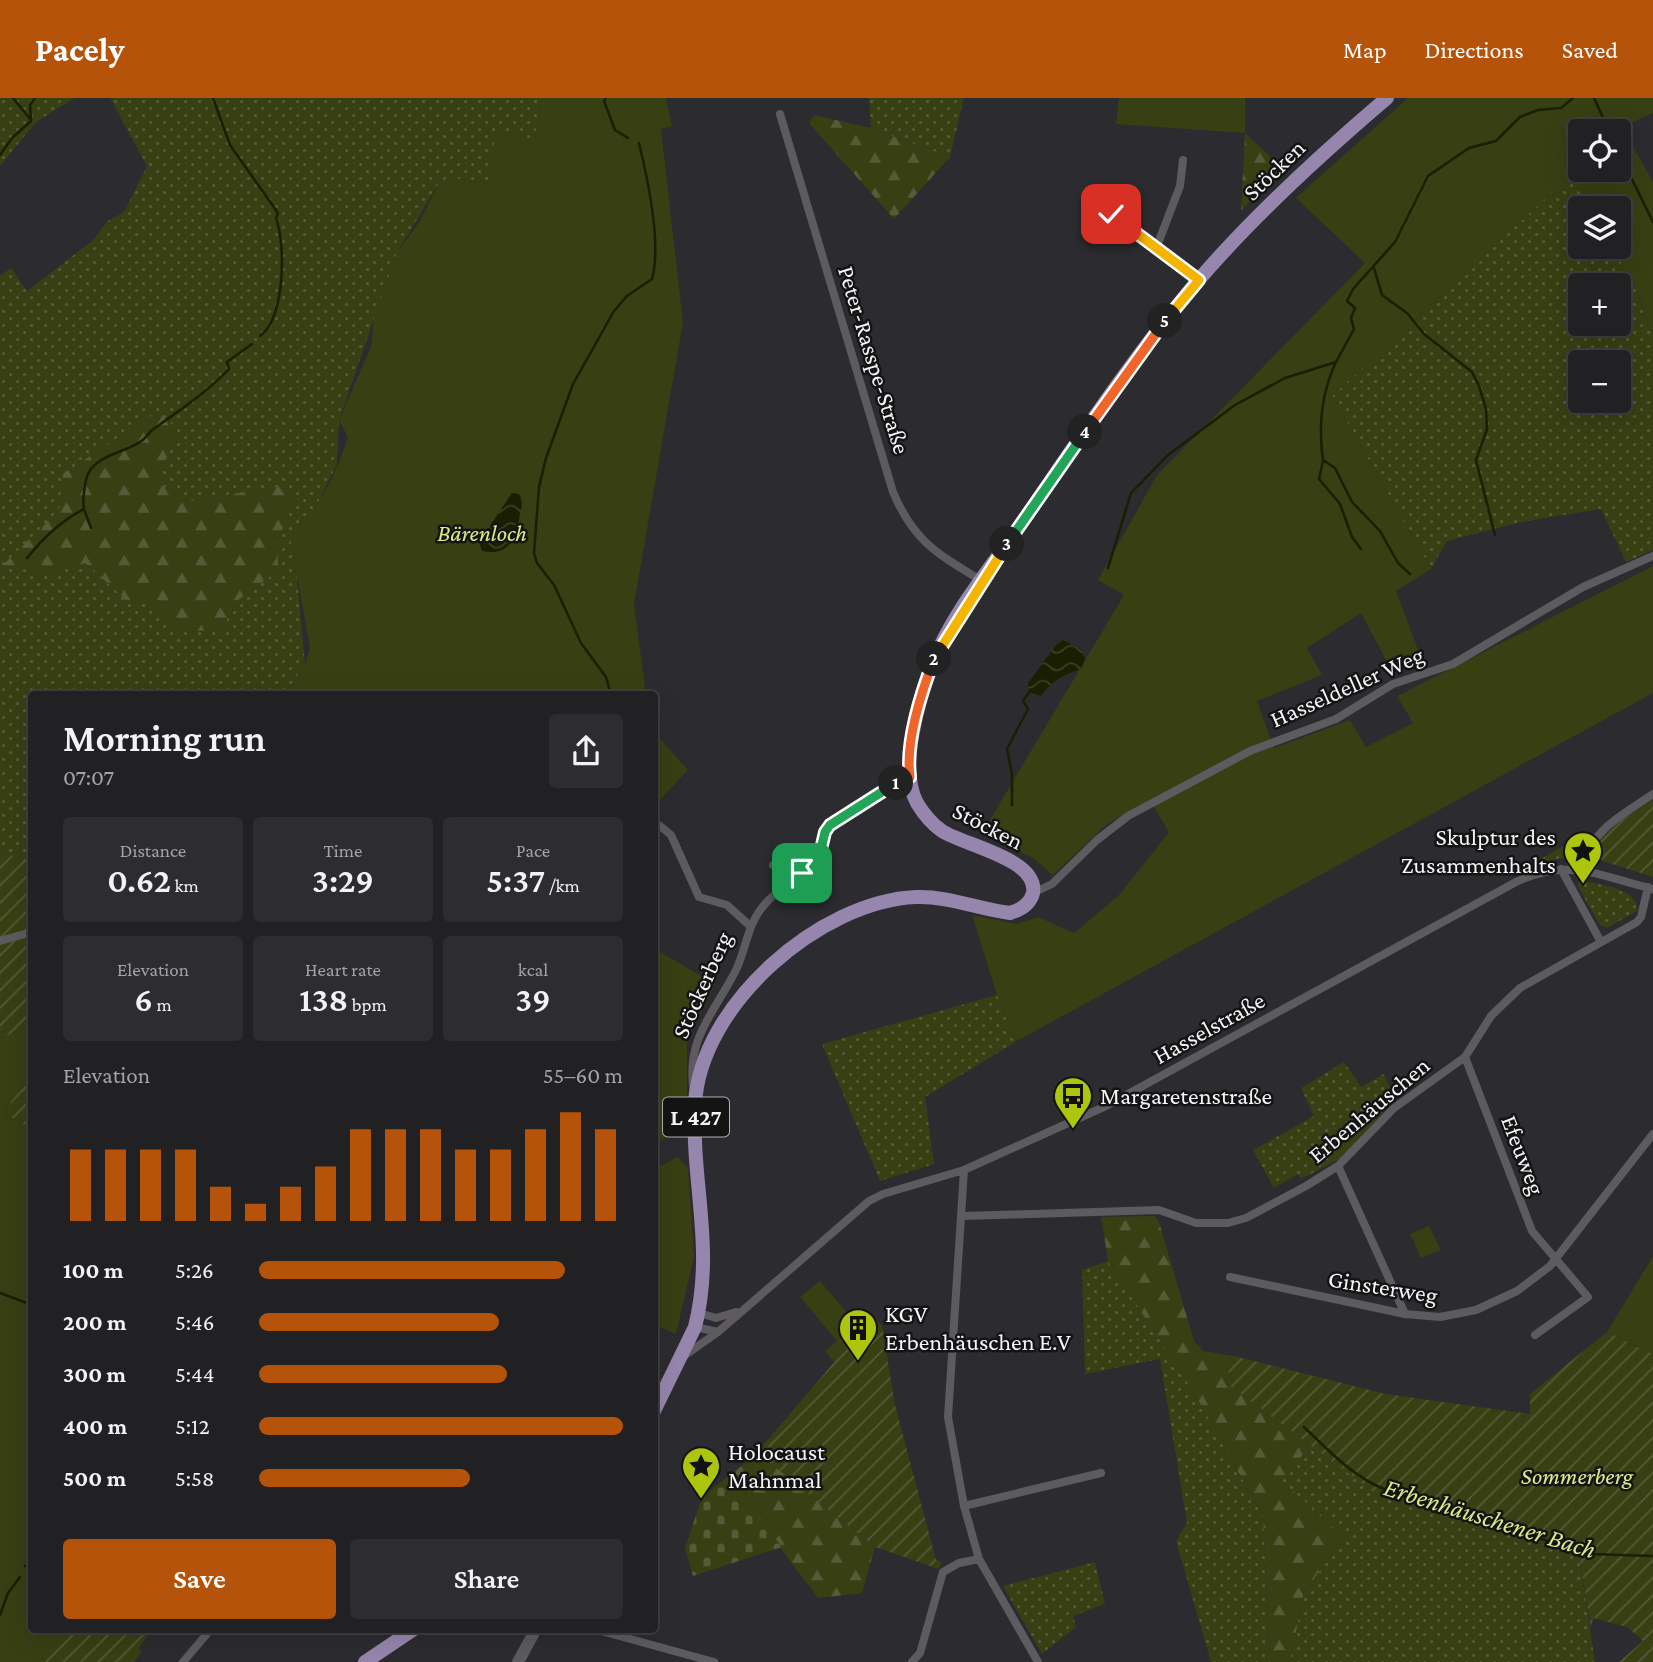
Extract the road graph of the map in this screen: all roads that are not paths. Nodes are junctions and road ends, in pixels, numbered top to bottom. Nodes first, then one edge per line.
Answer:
1 (1387, 98) edge
2 (780, 114) dead end
3 (1182, 160) dead end
4 (1095, 201) dead end
5 (1157, 246) junction
6 (1199, 280) junction
7 (1653, 556) edge
8 (982, 581) junction
9 (910, 777) junction
10 (1653, 794) edge
11 (658, 824) edge
12 (819, 858) junction
13 (773, 865) dead end
14 (1561, 869) junction
15 (1578, 869) junction
16 (1651, 888) edge
17 (1033, 893) junction
18 (750, 926) junction
19 (28, 933) edge
20 (0, 941) edge
21 (1601, 942) junction
22 (1465, 1057) junction
23 (695, 1103) junction
24 (1653, 1134) edge
25 (1338, 1166) junction
26 (964, 1170) junction
27 (963, 1216) junction
28 (1557, 1258) junction
29 (1230, 1277) dead end
30 (738, 1311) junction
31 (1405, 1314) junction
32 (697, 1320) junction
33 (718, 1332) junction
34 (1535, 1335) dead end
35 (681, 1358) junction
36 (658, 1403) edge
37 (1101, 1473) dead end
38 (964, 1506) junction
39 (979, 1559) junction
40 (208, 1633) edge
41 (408, 1633) edge
42 (534, 1633) edge
43 (609, 1633) edge
44 (183, 1662) edge
45 (365, 1662) edge
46 (518, 1662) edge
47 (715, 1662) edge
48 (912, 1662) edge
49 (1038, 1662) edge

1 - 6 main road, Stöcken
2 - 8 street, Peter-Rasspe-Straße
3 - 5 street
4 - 5 street
5 - 6 street
6 - 8 main road, Stöcken
7 - 17 street, Hasseldeller Weg
8 - 9 main road, Stöcken
9 - 12 street
9 - 17 main road, Stöcken
10 - 15 street
11 - 18 street, Stöckerberg
12 - 13 street
12 - 18 street, Stöckerberg
14 - 15 street, Hasselstraße
14 - 21 street
14 - 26 street, Hasselstraße
15 - 16 street, Hasselstraße
16 - 21 street, Erbenhäuschen
17 - 23 main road, L 427
18 - 23 street, Stöckerberg
19 - 20 street
21 - 22 street, Erbenhäuschen
22 - 25 street, Erbenhäuschen
22 - 28 street, Efeuweg
23 - 32 main road, L 427
24 - 28 street, Ginsterweg
25 - 27 street, Erbenhäuschen
25 - 31 street
26 - 27 street
26 - 30 street, Hasselstraße
27 - 38 street
28 - 31 street, Ginsterweg
28 - 34 street
29 - 31 street, Ginsterweg
30 - 32 street
30 - 33 street, Hasselstraße
32 - 33 street
32 - 35 main road, L 427
33 - 35 street, Hasselstraße
35 - 36 main road, L 427
37 - 38 street
38 - 39 street
39 - 48 street
39 - 49 street
40 - 44 street
41 - 45 main road
42 - 46 main road
43 - 47 street

